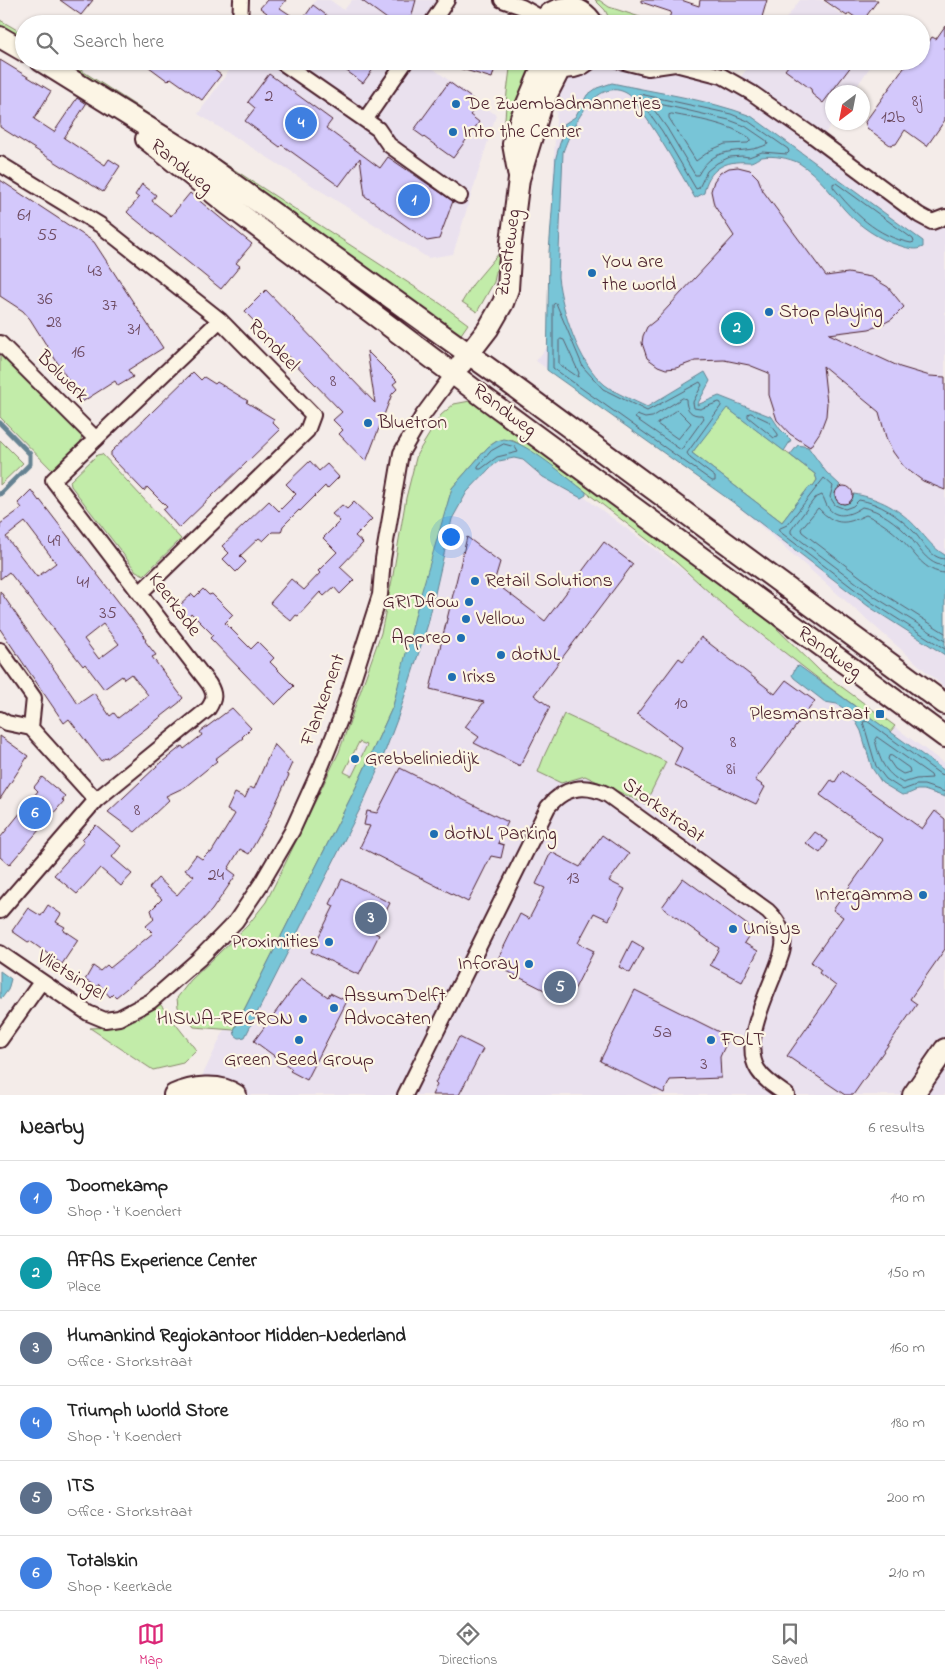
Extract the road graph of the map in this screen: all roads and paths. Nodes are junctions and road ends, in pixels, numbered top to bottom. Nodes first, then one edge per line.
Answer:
1 (241, 0) edge
2 (448, 0) edge
3 (502, 0) edge
4 (558, 10) edge
5 (240, 15) edge
6 (437, 15) edge
7 (583, 15) edge
8 (0, 37) edge
9 (15, 46) edge
10 (56, 70) edge
11 (293, 70) edge
12 (400, 70) edge
13 (547, 70) edge
14 (699, 70) edge
15 (69, 78) junction
16 (365, 120) junction
17 (0, 164) edge
18 (460, 196) dead end
19 (945, 217) edge
20 (220, 320) junction
21 (0, 343) edge
22 (468, 354) junction
23 (454, 373) junction
24 (96, 439) junction
25 (140, 593) junction
26 (0, 650) edge
27 (945, 704) edge
28 (0, 718) edge
29 (31, 728) junction
30 (945, 737) edge
31 (96, 800) junction
32 (0, 911) edge
33 (0, 953) edge
34 (41, 982) junction
35 (150, 1002) joint
36 (0, 1040) edge
37 (945, 1049) edge
38 (174, 1095) edge
39 (236, 1095) edge
40 (405, 1095) edge
41 (788, 1095) edge
42 (913, 1095) edge

1 - 5 street
2 - 6 street
3 - 4 street
4 - 7 main road
8 - 9 main road
10 - 15 main road, Randweg
11 - 16 street
12 - 16 street
13 - 22 main road, Zwarteweg
14 - 19 street
15 - 22 main road, Randweg
15 - 23 main road, Randweg
16 - 18 street
17 - 20 street, Rondeel
20 - 24 street, Keerkade
20 - 25 street, Rondeel
21 - 24 street, Bolwerk
22 - 23 main road, Zwarteweg
22 - 27 main road, Randweg
23 - 30 main road, Randweg
23 - 35 street, Flankement
24 - 25 street, Keerkade
25 - 31 street, Keerkade
26 - 29 street
28 - 29 street
29 - 31 street
31 - 32 street, Keerkade
33 - 34 street, Vlietsingel
34 - 35 street, Vlietsingel
34 - 36 street
37 - 42 main road
38 - 39 main road
40 - 41 street, Storkstraat

